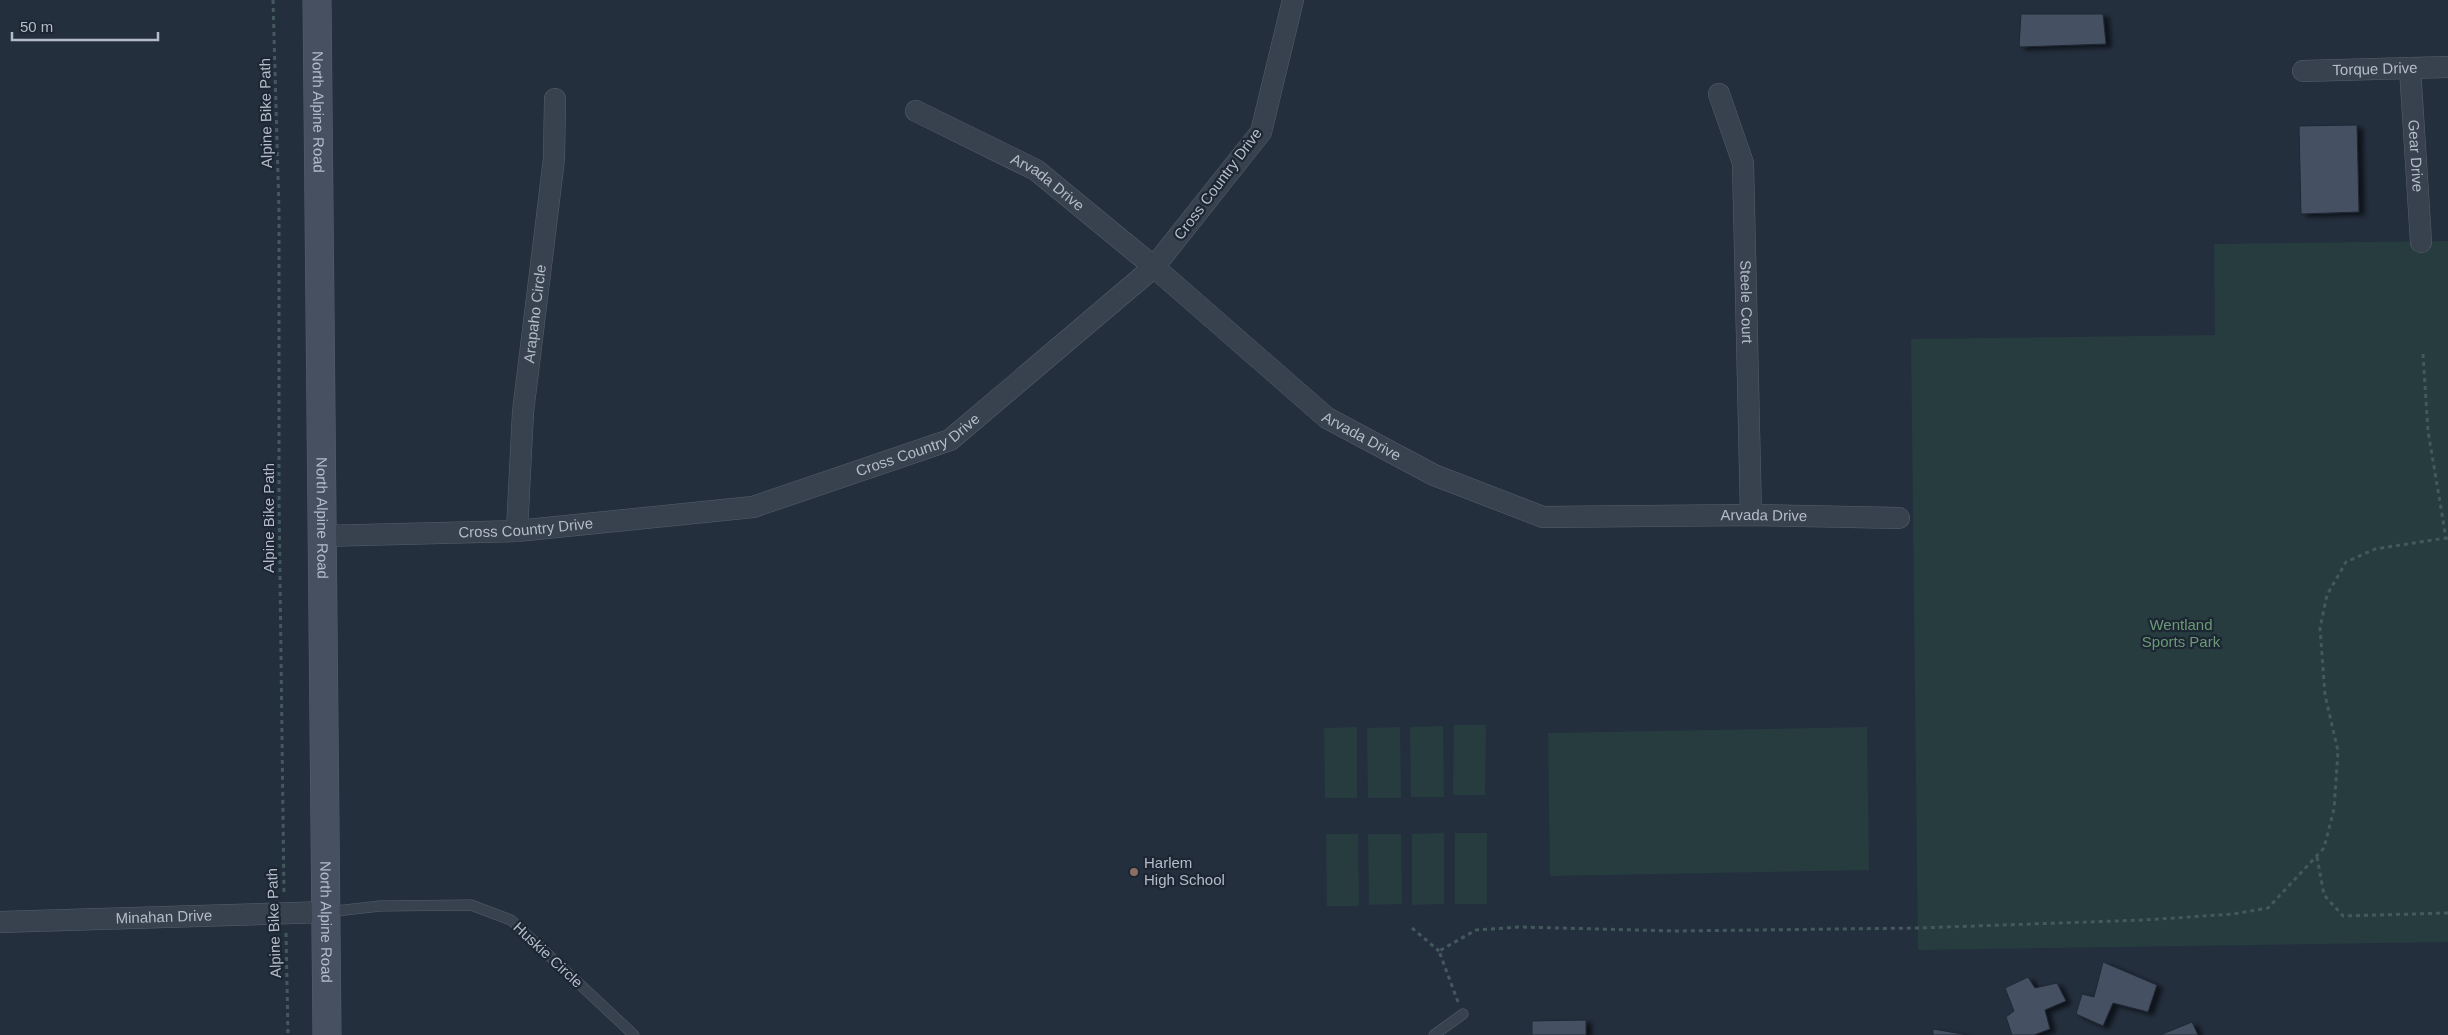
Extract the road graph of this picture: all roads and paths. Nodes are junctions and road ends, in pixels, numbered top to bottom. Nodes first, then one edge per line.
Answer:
1 (274, 0) edge
2 (317, 0) edge
3 (1293, 0) edge
4 (2448, 67) edge
5 (2410, 68) junction
6 (2303, 71) dead end
7 (1719, 94) dead end
8 (555, 99) dead end
9 (916, 111) dead end
10 (2421, 242) dead end
11 (1154, 267) junction
12 (2423, 354) dead end
13 (1751, 515) junction
14 (1899, 518) dead end
15 (517, 531) junction
16 (322, 536) junction
17 (2447, 539) edge
18 (2317, 856) junction
19 (326, 912) junction
20 (2448, 913) edge
21 (284, 914) junction
22 (0, 922) edge
23 (1412, 928) dead end
24 (1439, 950) junction
25 (1463, 1014) joint
26 (288, 1035) edge
27 (327, 1035) edge
28 (634, 1035) edge
29 (1434, 1035) edge

1 - 21 path, Alpine Bike Path
2 - 16 main road, North Alpine Road
3 - 11 street, Cross Country Drive
4 - 5 street, Torque Drive
5 - 6 street, Torque Drive
5 - 10 street, Gear Drive
7 - 13 street, Steele Court
8 - 15 street, Arapaho Circle
9 - 11 street, Arvada Drive
11 - 13 street, Arvada Drive
11 - 15 street, Cross Country Drive
12 - 17 path
13 - 14 street, Arvada Drive
15 - 16 street, Cross Country Drive
16 - 19 main road, North Alpine Road
17 - 18 path
18 - 20 path
18 - 24 path
19 - 21 street, Minahan Drive
19 - 27 main road, North Alpine Road
19 - 28 lane, Huskie Circle
21 - 22 street, Minahan Drive
21 - 26 path, Alpine Bike Path
23 - 24 path
24 - 25 path
25 - 29 lane

